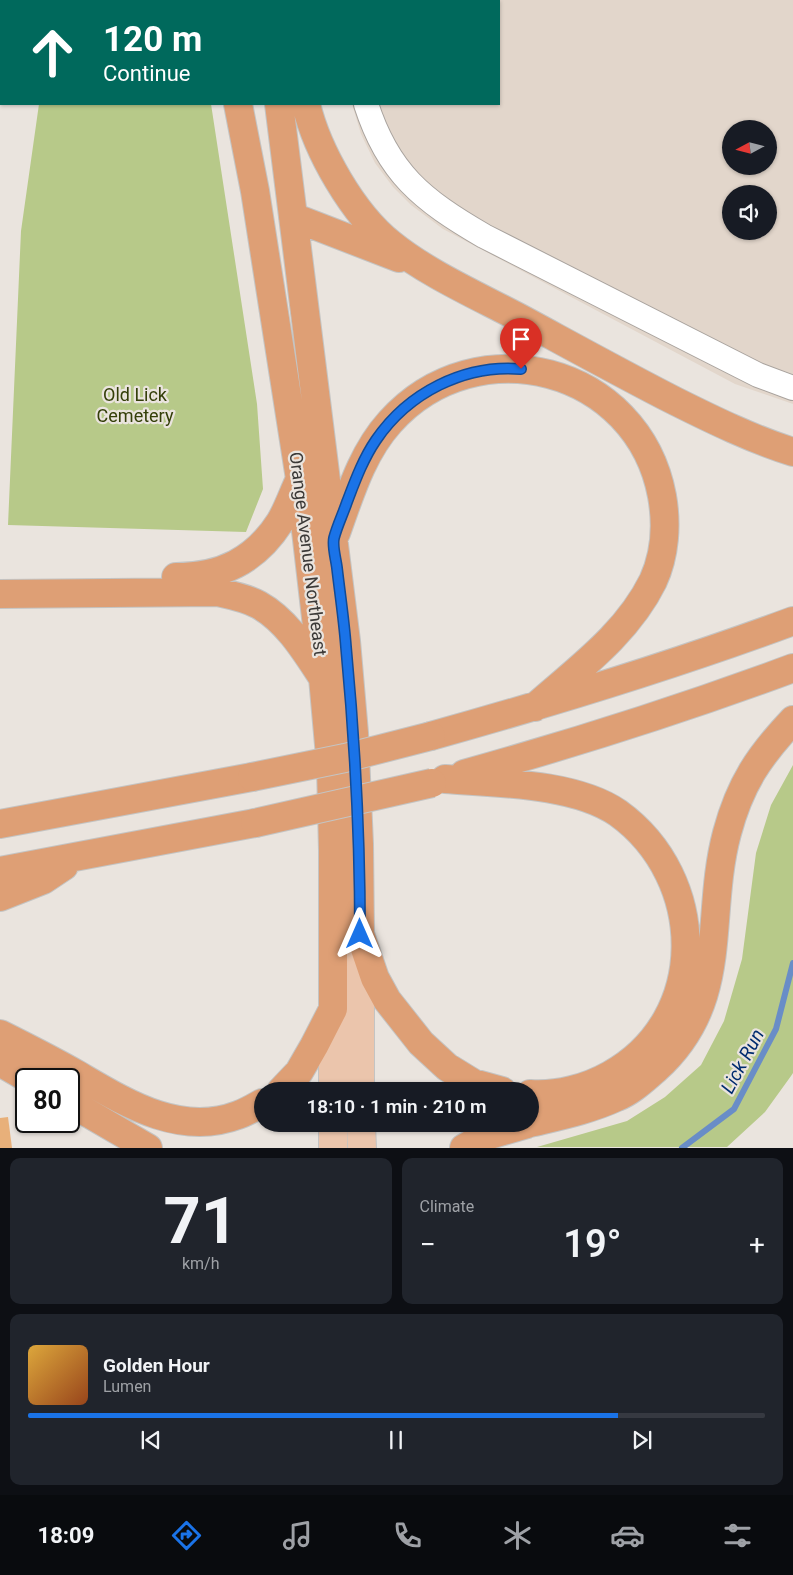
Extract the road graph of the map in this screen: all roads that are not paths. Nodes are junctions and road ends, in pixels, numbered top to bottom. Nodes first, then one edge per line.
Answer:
1 (238, 105) edge
2 (279, 105) edge
3 (306, 105) edge
4 (366, 105) edge
5 (293, 217) junction
6 (429, 269) junction
7 (793, 388) edge
8 (793, 452) edge
9 (300, 480) junction
10 (334, 539) junction
11 (0, 576) edge
12 (0, 594) edge
13 (793, 621) edge
14 (793, 668) edge
15 (323, 678) junction
16 (535, 707) junction
17 (793, 720) edge
18 (438, 781) junction
19 (2, 823) edge
20 (81, 855) junction
21 (0, 871) edge
22 (0, 896) edge
23 (360, 934) junction
24 (332, 1008) junction
25 (0, 1034) edge
26 (0, 1062) edge
27 (15, 1071) edge
28 (290, 1082) edge
29 (333, 1082) edge
30 (360, 1082) edge
31 (471, 1082) edge
32 (539, 1094) edge
33 (80, 1108) edge
34 (254, 1108) edge
35 (539, 1120) edge
36 (333, 1132) edge
37 (361, 1132) edge
38 (499, 1132) edge
39 (148, 1148) edge
40 (333, 1148) edge
41 (362, 1148) edge
42 (464, 1148) edge

1 - 9 highway, Orange Avenue Northeast
2 - 5 highway, Orange Avenue Northeast
3 - 6 highway
4 - 7 lane
5 - 6 highway
5 - 10 highway, Orange Avenue Northeast
6 - 8 highway
9 - 11 highway
9 - 15 highway, Orange Avenue Northeast
10 - 16 highway
10 - 23 highway, Orange Avenue Northeast
12 - 15 highway
13 - 16 highway
14 - 18 highway
15 - 24 highway, Orange Avenue Northeast
16 - 19 highway, bridge
17 - 35 highway
18 - 20 highway, bridge
18 - 32 highway
20 - 21 highway
20 - 22 highway
23 - 30 main road
23 - 31 highway, Orange Avenue Northeast
24 - 28 highway
24 - 29 main road
25 - 34 highway
26 - 27 highway
33 - 39 highway
36 - 40 main road
37 - 41 main road
38 - 42 highway

